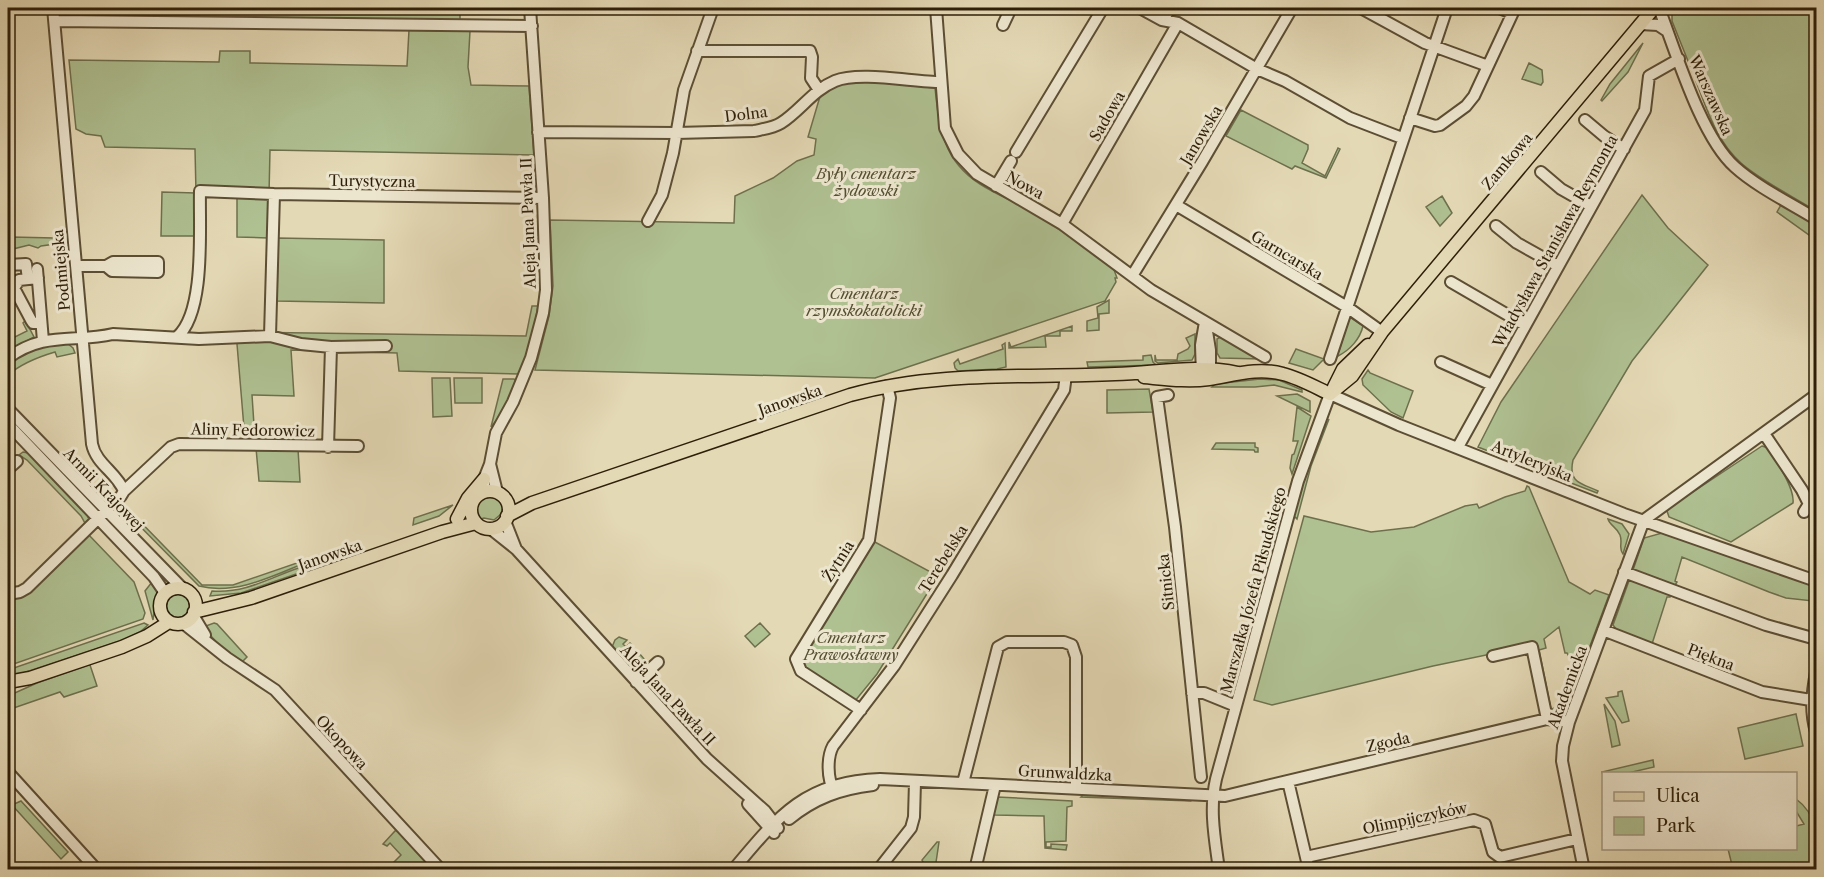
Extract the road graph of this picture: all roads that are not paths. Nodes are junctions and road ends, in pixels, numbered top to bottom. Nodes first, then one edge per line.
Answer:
1 (53, 8) edge
2 (531, 8) edge
3 (713, 8) edge
4 (936, 8) edge
5 (1011, 8) edge
6 (1103, 8) edge
7 (1140, 8) edge
8 (1171, 8) edge
9 (1292, 8) edge
10 (1361, 8) edge
11 (1447, 8) edge
12 (1499, 8) edge
13 (1654, 8) edge
14 (1659, 8) edge
15 (1514, 10) edge
16 (1162, 20) junction
17 (55, 21) junction
18 (1178, 23) junction
19 (1640, 24) junction
20 (532, 26) junction
21 (1003, 26) dead end
22 (1668, 32) junction
23 (1433, 45) junction
24 (697, 51) junction
25 (1679, 59) junction
26 (1488, 66) junction
27 (1257, 69) junction
28 (941, 82) junction
29 (819, 90) junction
30 (1410, 118) junction
31 (1585, 120) dead end
32 (538, 132) junction
33 (676, 133) junction
34 (1402, 138) junction
35 (1624, 148) junction
36 (1541, 172) dead end
37 (996, 186) junction
38 (274, 194) junction
39 (543, 198) junction
40 (1176, 206) junction
41 (1591, 206) junction
42 (1816, 219) edge
43 (648, 221) dead end
44 (1062, 224) junction
45 (1496, 226) dead end
46 (8, 265) edge
47 (76, 266) junction
48 (106, 266) dead end
49 (1558, 266) junction
50 (34, 275) junction
51 (1132, 276) junction
52 (1451, 282) dead end
53 (1347, 308) junction
54 (1205, 322) junction
55 (41, 323) junction
56 (1525, 325) junction
57 (1382, 332) junction
58 (82, 336) junction
59 (270, 336) junction
60 (177, 337) junction
61 (43, 341) junction
62 (386, 346) dead end
63 (331, 347) junction
64 (10, 352) edge
65 (1265, 357) dead end
66 (1329, 359) dead end
67 (1441, 362) dead end
68 (1206, 373) junction
69 (1066, 375) junction
70 (1492, 385) junction
71 (887, 386) junction
72 (1330, 394) junction
73 (1168, 395) dead end
74 (1816, 395) edge
75 (8, 409) edge
76 (8, 424) edge
77 (1765, 435) junction
78 (358, 446) dead end
79 (328, 447) junction
80 (1458, 447) junction
81 (17, 461) dead end
82 (490, 464) junction
83 (8, 469) edge
84 (488, 488) junction
85 (123, 491) junction
86 (507, 502) junction
87 (532, 503) junction
88 (1804, 512) dead end
89 (101, 515) junction
90 (474, 518) junction
91 (457, 519) junction
92 (506, 519) junction
93 (1644, 520) junction
94 (490, 528) junction
95 (442, 532) junction
96 (516, 549) junction
97 (1624, 572) junction
98 (1816, 581) edge
99 (182, 588) junction
100 (165, 593) junction
101 (8, 594) edge
102 (194, 599) junction
103 (227, 603) junction
104 (190, 617) junction
105 (165, 618) junction
106 (1603, 630) junction
107 (1816, 639) edge
108 (1493, 656) dead end
109 (658, 662) dead end
110 (1816, 672) edge
111 (30, 678) junction
112 (8, 681) edge
113 (636, 682) junction
114 (8, 688) edge
115 (1192, 693) junction
116 (1811, 700) junction
117 (1236, 706) junction
118 (861, 710) junction
119 (1547, 719) junction
120 (1569, 722) junction
121 (1816, 732) edge
122 (831, 750) junction
123 (8, 771) edge
124 (837, 771) junction
125 (1201, 777) dead end
126 (728, 779) junction
127 (857, 780) junction
128 (1288, 781) junction
129 (915, 782) junction
130 (963, 783) junction
131 (994, 784) junction
132 (835, 787) junction
133 (1076, 789) junction
134 (1212, 796) junction
135 (797, 803) junction
136 (765, 811) junction
137 (774, 828) junction
138 (1577, 839) junction
139 (1306, 857) junction
140 (97, 870) edge
141 (441, 870) edge
142 (733, 870) edge
143 (742, 870) edge
144 (879, 870) edge
145 (975, 870) edge
146 (1219, 870) edge
147 (1309, 870) edge
148 (1584, 870) edge

1 - 17 street, Podmiejska
2 - 20 street, Aleja Jana Pawła II
3 - 24 street
4 - 28 street, Nowa
5 - 21 street
6 - 37 street
7 - 16 street
8 - 16 street
9 - 27 street, Janowska
10 - 23 street
11 - 23 street
12 - 15 street
13 - 19 main road, Zamkowa
14 - 22 street, Warszawska
15 - 26 street
16 - 18 street
17 - 20 street
17 - 47 street, Podmiejska
18 - 27 street
18 - 44 street, Sadowa
19 - 22 street
19 - 57 main road, Zamkowa
20 - 32 street, Aleja Jana Pawła II
22 - 25 street, Warszawska
23 - 26 street
23 - 30 street
24 - 29 street
24 - 33 street
25 - 35 street, Władysława Stanisława Reymonta
25 - 42 street, Warszawska
26 - 30 street
27 - 34 street
27 - 40 street, Janowska
28 - 29 street, Dolna
28 - 37 street, Nowa
29 - 33 street, Dolna
30 - 34 street
31 - 35 street
32 - 33 street, Dolna
32 - 39 street, Aleja Jana Pawła II
33 - 43 street
34 - 53 street
35 - 41 street, Władysława Stanisława Reymonta
36 - 41 street
37 - 44 street, Nowa
38 - 39 street, Turystyczna
38 - 59 street
38 - 60 street, Turystyczna
39 - 82 street, Aleja Jana Pawła II
40 - 51 street, Janowska
40 - 53 street, Garncarska
41 - 49 street, Władysława Stanisława Reymonta
44 - 51 street, Nowa
45 - 49 street
46 - 50 street
47 - 48 street
47 - 58 street, Podmiejska
49 - 56 street, Władysława Stanisława Reymonta
50 - 55 street
50 - 55 street
51 - 54 street, Nowa
52 - 56 street
53 - 57 street, Garncarska
53 - 66 street
54 - 65 street
54 - 68 street
55 - 61 street
56 - 70 street, Władysława Stanisława Reymonta
57 - 72 main road, Zamkowa
58 - 60 street
58 - 61 street
58 - 85 street, Podmiejska
59 - 60 street
59 - 63 street
61 - 64 street
62 - 63 street
63 - 79 street, Aliny Fedorowicz
67 - 70 street
68 - 69 main road, Artyleryjska
68 - 72 main road, Artyleryjska
69 - 71 main road, Janowska
69 - 118 street, Terebelska
70 - 80 street, Władysława Stanisława Reymonta
71 - 87 main road, Janowska
71 - 118 street, Żytnia
72 - 80 street, Artyleryjska
72 - 117 street, Marszałka Józefa Piłsudskiego
73 - 115 street, Sitnicka
74 - 77 street
75 - 89 street, Armii Krajowej
76 - 89 street, Armii Krajowej
77 - 88 street
77 - 93 street
78 - 79 street, Aliny Fedorowicz
79 - 85 street, Aliny Fedorowicz
80 - 93 street, Artyleryjska
81 - 83 street
82 - 84 street, Aleja Jana Pawła II
82 - 84 street, Aleja Jana Pawła II
84 - 86 main road
84 - 90 main road
84 - 91 main road
85 - 89 street
86 - 87 main road, Janowska
86 - 92 main road
87 - 92 main road, Janowska
89 - 99 street, Armii Krajowej
89 - 100 street, Armii Krajowej
89 - 101 street
90 - 91 main road, Janowska
90 - 94 main road
90 - 95 main road, Janowska
91 - 95 main road, Janowska
92 - 94 main road
92 - 96 street, Aleja Jana Pawła II
93 - 97 street, Akademicka
93 - 98 street, Artyleryjska
94 - 96 street, Aleja Jana Pawła II
95 - 103 main road, Janowska
96 - 113 street, Aleja Jana Pawła II
97 - 106 street, Akademicka
97 - 107 street
99 - 100 main road
99 - 102 main road
100 - 105 main road
102 - 103 main road, Janowska
102 - 104 main road
103 - 104 main road, Janowska
104 - 105 main road
104 - 141 street, Okopowa
105 - 111 main road
106 - 116 street, Piękna
106 - 120 street, Akademicka
108 - 119 street, Akademicka
109 - 113 street
110 - 116 street
111 - 112 main road
111 - 114 main road
113 - 126 street, Aleja Jana Pawła II
115 - 117 street
115 - 125 street, Sitnicka
116 - 121 street
117 - 134 street, Marszałka Józefa Piłsudskiego
118 - 122 street, Terebelska
119 - 120 street, Zgoda
119 - 128 street, Zgoda
120 - 138 street, Akademicka
122 - 124 street
122 - 132 street
123 - 140 street
124 - 127 street
124 - 132 street
126 - 136 street, Aleja Jana Pawła II
126 - 137 street, Aleja Jana Pawła II
127 - 129 street
127 - 132 street
128 - 134 street, Zgoda
128 - 139 street
129 - 130 street, Grunwaldzka
129 - 132 street
129 - 144 street
130 - 131 street, Grunwaldzka
130 - 133 street
131 - 133 street, Grunwaldzka
131 - 145 street
132 - 135 street
132 - 137 street
133 - 134 street, Grunwaldzka
134 - 146 street
135 - 136 street
135 - 137 street
136 - 137 street, Aleja Jana Pawła II
137 - 142 street
137 - 143 street
138 - 139 street, Olimpijczyków
138 - 148 street, Akademicka
139 - 147 street

